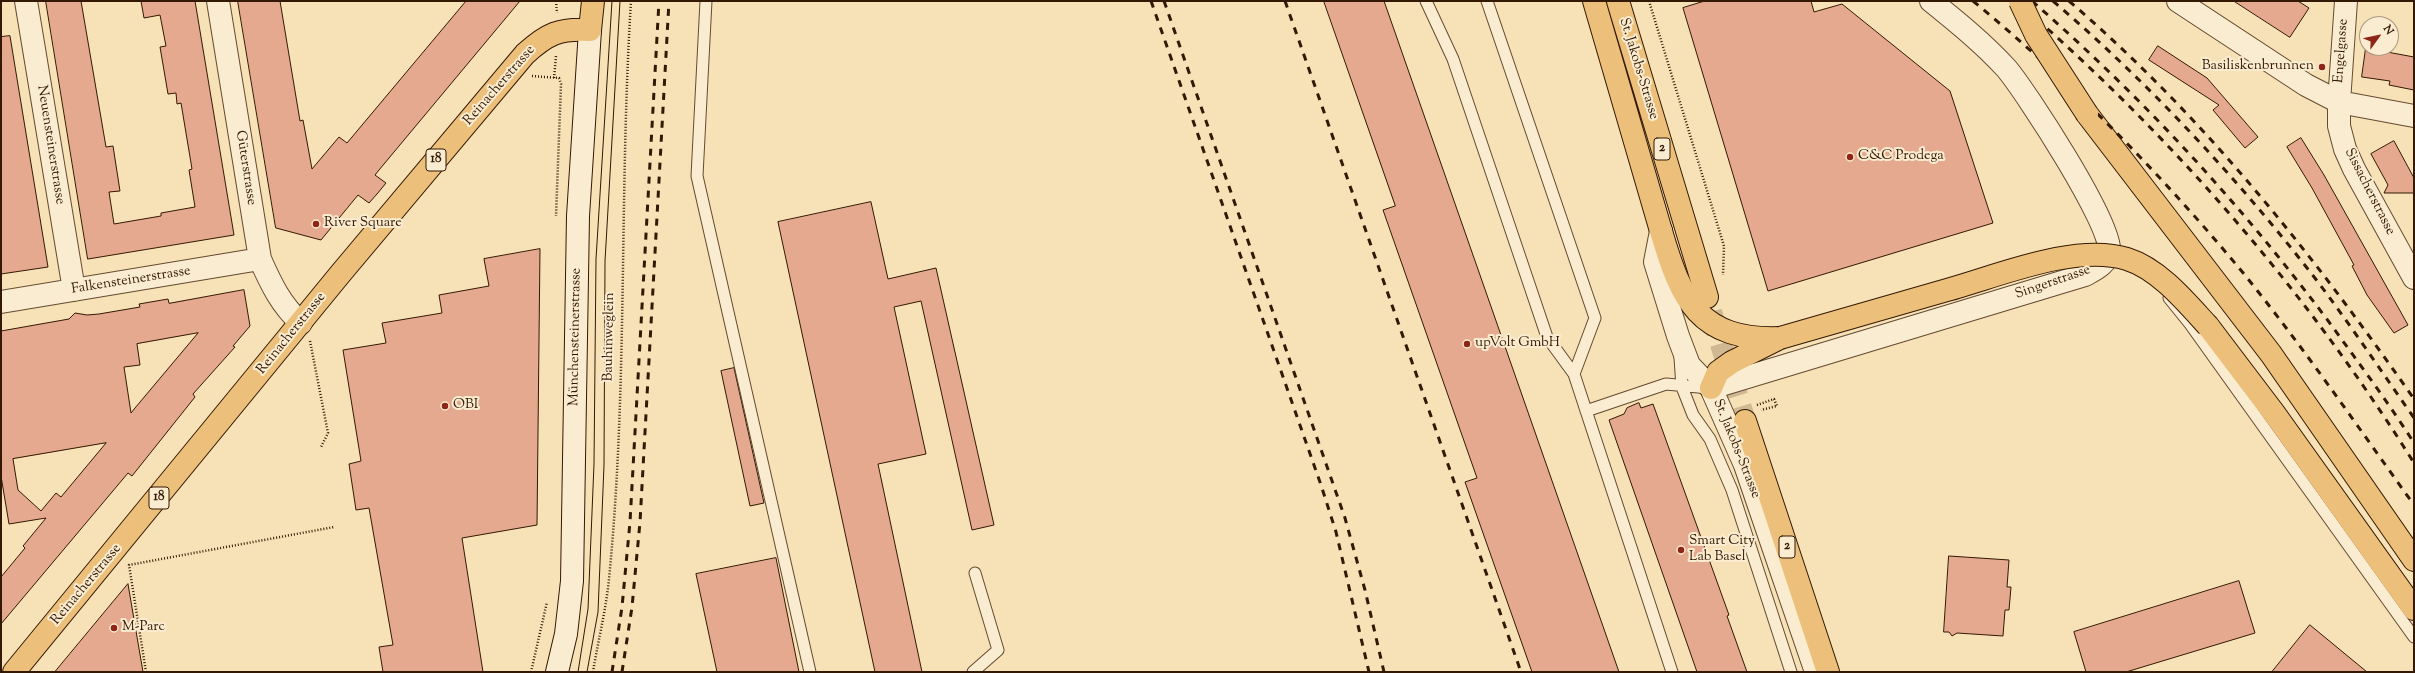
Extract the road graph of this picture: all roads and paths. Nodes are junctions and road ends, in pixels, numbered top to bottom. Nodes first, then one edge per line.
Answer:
1 (26, 1) edge
2 (218, 1) edge
3 (593, 1) edge
4 (630, 1) edge
5 (706, 1) edge
6 (1426, 1) edge
7 (1487, 1) edge
8 (1594, 1) edge
9 (1618, 1) edge
10 (1649, 1) edge
11 (1932, 1) edge
12 (2020, 1) edge
13 (2178, 1) edge
14 (2346, 1) edge
15 (590, 30) junction
16 (507, 75) junction
17 (2338, 102) junction
18 (2414, 116) edge
19 (556, 218) dead end
20 (1661, 231) junction
21 (2110, 250) junction
22 (260, 259) junction
23 (1722, 277) dead end
24 (2414, 278) edge
25 (74, 290) junction
26 (1707, 297) tunnel mouth
27 (1, 302) edge
28 (301, 323) junction
29 (1678, 336) junction
30 (1780, 338) junction
31 (1574, 374) junction
32 (1682, 387) junction
33 (1711, 388) junction
34 (1586, 411) junction
35 (1753, 413) junction
36 (320, 447) dead end
37 (334, 527) dead end
38 (2414, 560) edge
39 (975, 573) dead end
40 (548, 598) dead end
41 (2414, 609) edge
42 (2414, 637) edge
43 (14, 672) edge
44 (146, 672) edge
45 (531, 672) edge
46 (557, 672) edge
47 (593, 672) edge
48 (810, 672) edge
49 (973, 672) edge
50 (1672, 672) edge
51 (1791, 672) edge
52 (1816, 672) edge
53 (1828, 672) edge

1 - 25 street, Neuensteinerstrasse
2 - 22 street, Güterstrasse
3 - 15 main road, Münchensteinerstrasse
4 - 47 path, Bauhinweglein
5 - 48 lane
6 - 31 lane
7 - 31 lane
8 - 20 main road
9 - 26 main road, St. Jakobs-Strasse / 2
10 - 23 path
11 - 21 street
12 - 38 main road, bridge
13 - 17 street
14 - 17 street, Engelgasse
15 - 16 main road, Reinacherstrasse / 18
15 - 46 street, Münchensteinerstrasse
16 - 19 path
16 - 28 main road, Reinacherstrasse / 18
17 - 18 street
17 - 24 street, Sissacherstrasse
20 - 29 street, St. Jakobs-Strasse
20 - 30 main road
21 - 33 street, Singerstrasse
21 - 42 lane
22 - 25 street, Falkensteinerstrasse
22 - 28 street, Güterstrasse
25 - 27 street, Falkensteinerstrasse
28 - 36 path
28 - 43 main road, Reinacherstrasse / 18
29 - 32 lane
29 - 33 street, St. Jakobs-Strasse
30 - 33 main road
30 - 41 main road, bridge
31 - 34 lane
32 - 33 lane
32 - 34 lane
32 - 51 lane
33 - 52 street, St. Jakobs-Strasse
34 - 50 lane
35 - 35 path
35 - 53 main road, St. Jakobs-Strasse / 2
37 - 44 path
39 - 49 lane
40 - 45 path

